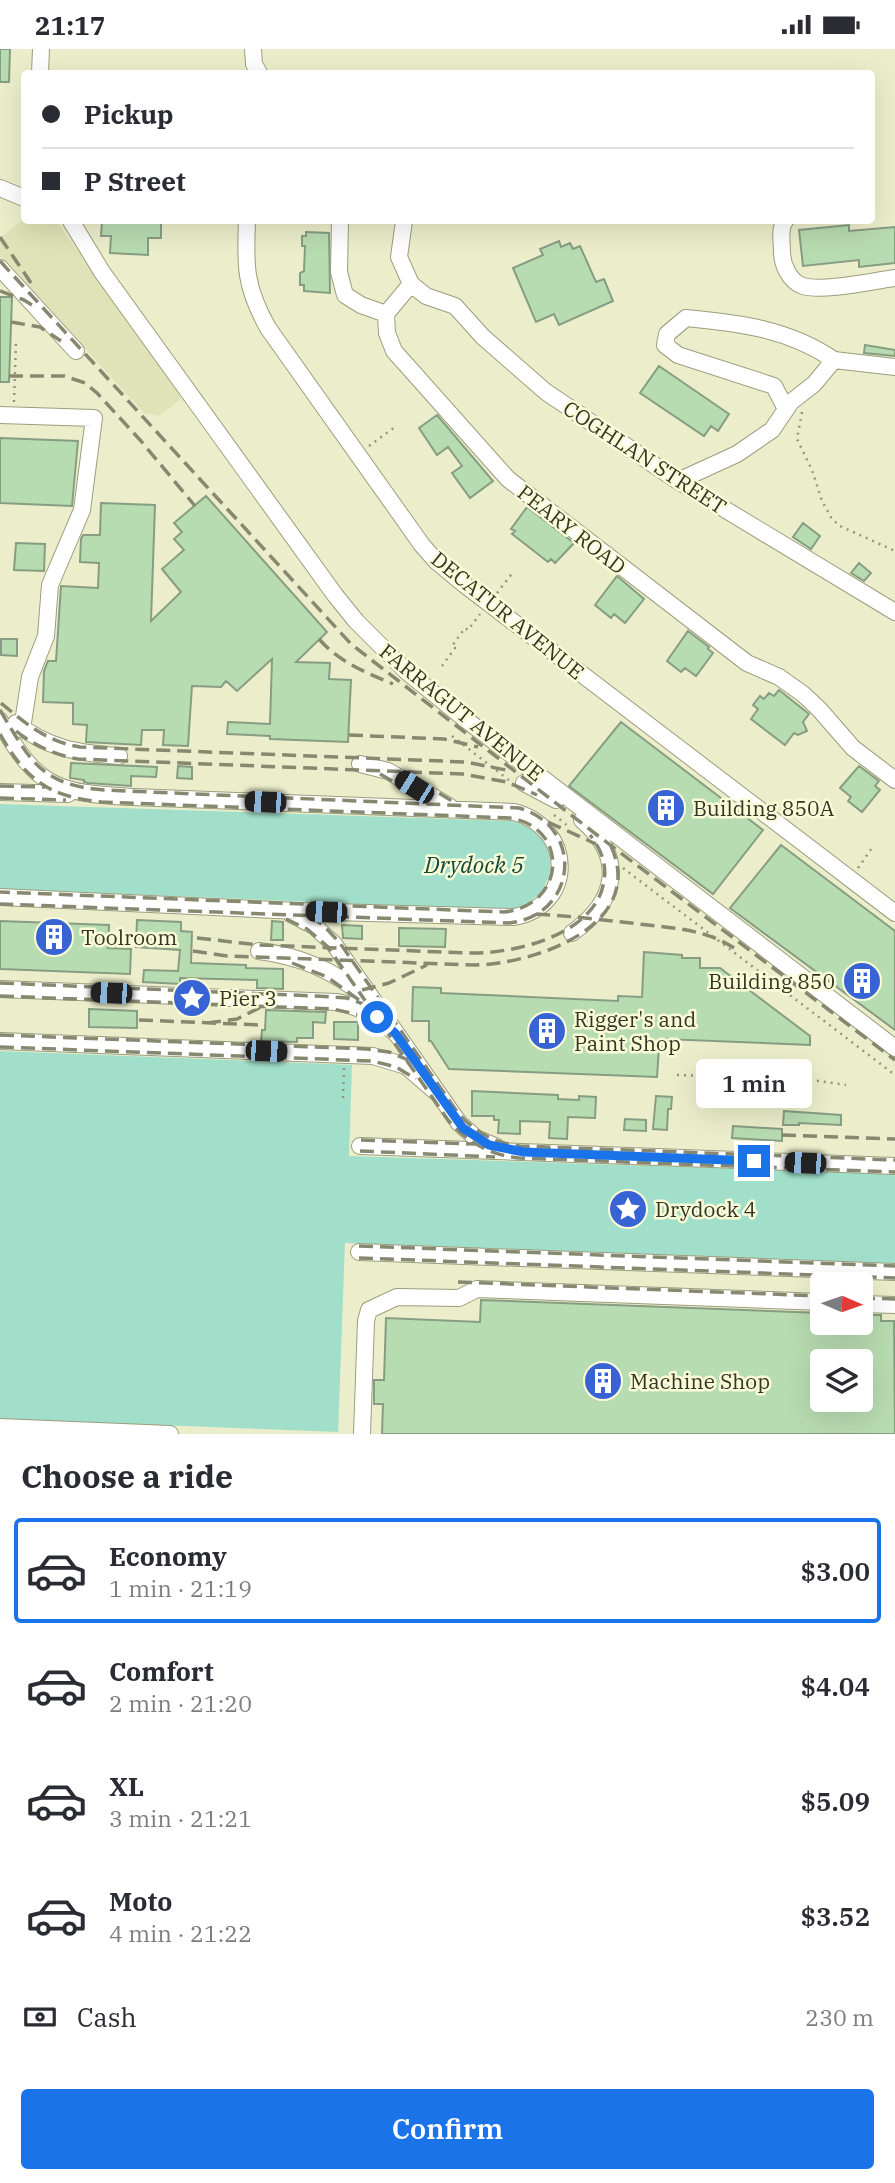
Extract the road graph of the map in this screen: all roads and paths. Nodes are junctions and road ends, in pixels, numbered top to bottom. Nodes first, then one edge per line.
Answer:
1 (41, 49) edge
2 (253, 49) edge
3 (40, 70) edge
4 (257, 70) edge
5 (0, 188) edge
6 (21, 197) edge
7 (73, 224) edge
8 (247, 224) edge
9 (340, 224) edge
10 (404, 224) edge
11 (783, 224) edge
12 (0, 268) edge
13 (895, 278) edge
14 (411, 284) junction
15 (386, 314) junction
16 (16, 342) dead end
17 (76, 351) dead end
18 (834, 360) junction
19 (895, 367) edge
20 (794, 408) junction
21 (7, 411) edge
22 (395, 427) dead end
23 (365, 448) dead end
24 (678, 481) junction
25 (895, 551) edge
26 (514, 571) dead end
27 (495, 596) dead end
28 (895, 612) edge
29 (480, 614) dead end
30 (442, 666) dead end
31 (0, 711) edge
32 (0, 721) edge
33 (22, 729) junction
34 (452, 736) dead end
35 (119, 756) dead end
36 (360, 765) dead end
37 (524, 780) junction
38 (895, 780) edge
39 (0, 792) edge
40 (102, 796) junction
41 (545, 809) dead end
42 (466, 810) junction
43 (578, 825) junction
44 (618, 836) junction
45 (872, 848) dead end
46 (609, 858) junction
47 (854, 874) dead end
48 (0, 897) edge
49 (279, 910) junction
50 (895, 913) edge
51 (572, 933) dead end
52 (259, 951) dead end
53 (0, 989) edge
54 (391, 1027) junction
55 (0, 1041) edge
56 (895, 1048) edge
57 (344, 1064) dead end
58 (677, 1075) dead end
59 (895, 1075) edge
60 (846, 1086) dead end
61 (436, 1092) junction
62 (343, 1098) dead end
63 (360, 1146) dead end
64 (524, 1152) junction
65 (895, 1166) edge
66 (359, 1252) dead end
67 (895, 1272) edge
68 (810, 1302) edge
69 (873, 1304) edge
70 (895, 1305) edge
71 (0, 1427) edge
72 (170, 1434) edge
73 (362, 1434) edge

1 - 3 street
2 - 4 street
5 - 6 street
7 - 37 street, FARRAGUT AVENUE
8 - 50 street, DECATUR AVENUE
9 - 15 street
10 - 14 street
11 - 13 street
12 - 17 street
14 - 15 street
14 - 24 street, COGHLAN STREET
15 - 38 street, PEARY ROAD
16 - 21 path
18 - 19 street
18 - 20 street
18 - 20 street
20 - 24 street
20 - 25 path
21 - 33 street
22 - 23 path
24 - 28 street, COGHLAN STREET
26 - 27 path
29 - 30 path
31 - 33 street
32 - 40 street
33 - 35 street
34 - 37 path
36 - 42 street
37 - 43 street
37 - 44 street, FARRAGUT AVENUE
39 - 40 street
40 - 42 street
41 - 43 path
42 - 49 street
43 - 44 street
43 - 46 street
44 - 56 street, FARRAGUT AVENUE
45 - 47 path
46 - 51 street
46 - 59 path
48 - 49 street
49 - 54 street
52 - 54 street
53 - 54 street
54 - 61 street
55 - 61 street
57 - 62 path
58 - 60 path
61 - 64 street
63 - 64 street
64 - 65 street
66 - 67 street
68 - 73 street
69 - 70 street
71 - 72 street

